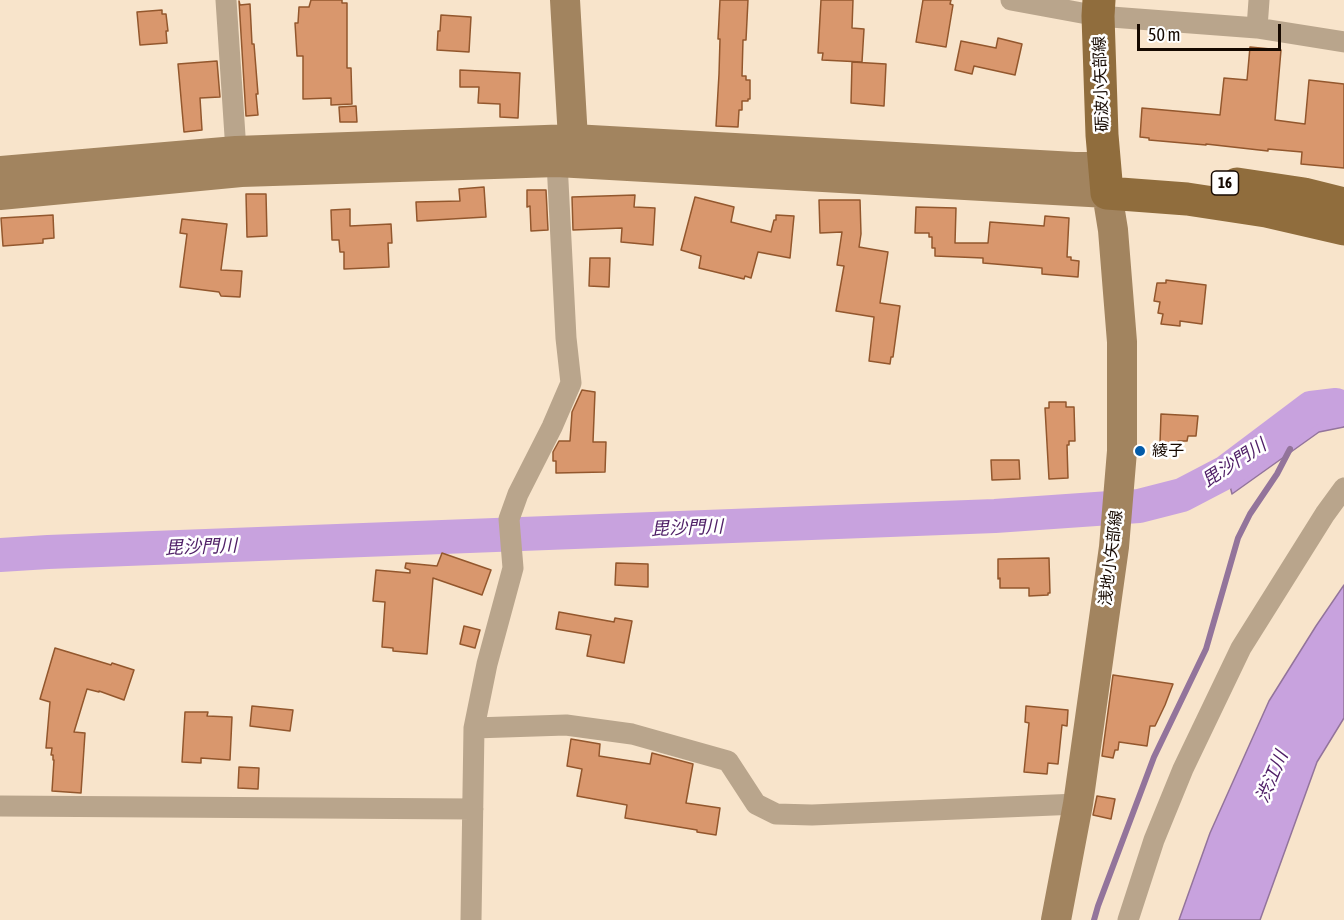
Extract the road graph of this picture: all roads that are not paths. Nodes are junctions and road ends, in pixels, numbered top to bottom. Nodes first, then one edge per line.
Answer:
1 (226, 0) edge
2 (565, 0) edge
3 (1011, 0) edge
4 (1259, 0) edge
5 (1099, 8) edge
6 (1257, 28) junction
7 (1344, 42) edge
8 (236, 151) junction
9 (565, 151) junction
10 (0, 171) edge
11 (1106, 180) junction
12 (0, 195) edge
13 (1344, 204) edge
14 (1344, 229) edge
15 (1344, 488) edge
16 (474, 728) junction
17 (1078, 804) junction
18 (0, 806) edge
19 (473, 809) junction
20 (471, 920) edge
21 (1056, 920) edge
22 (1128, 920) edge

1 - 8 street
2 - 9 street
3 - 5 street
4 - 6 street
5 - 6 street
5 - 11 main road, 砺波小矢部線
6 - 7 street
8 - 9 street
8 - 10 street
9 - 11 street
9 - 12 street
9 - 16 street
11 - 13 main road, 16
11 - 14 main road, 16
11 - 17 street, 浅地小矢部線
15 - 22 street
16 - 17 street
16 - 19 street
17 - 21 street, 浅地小矢部線
18 - 19 street
19 - 20 street

